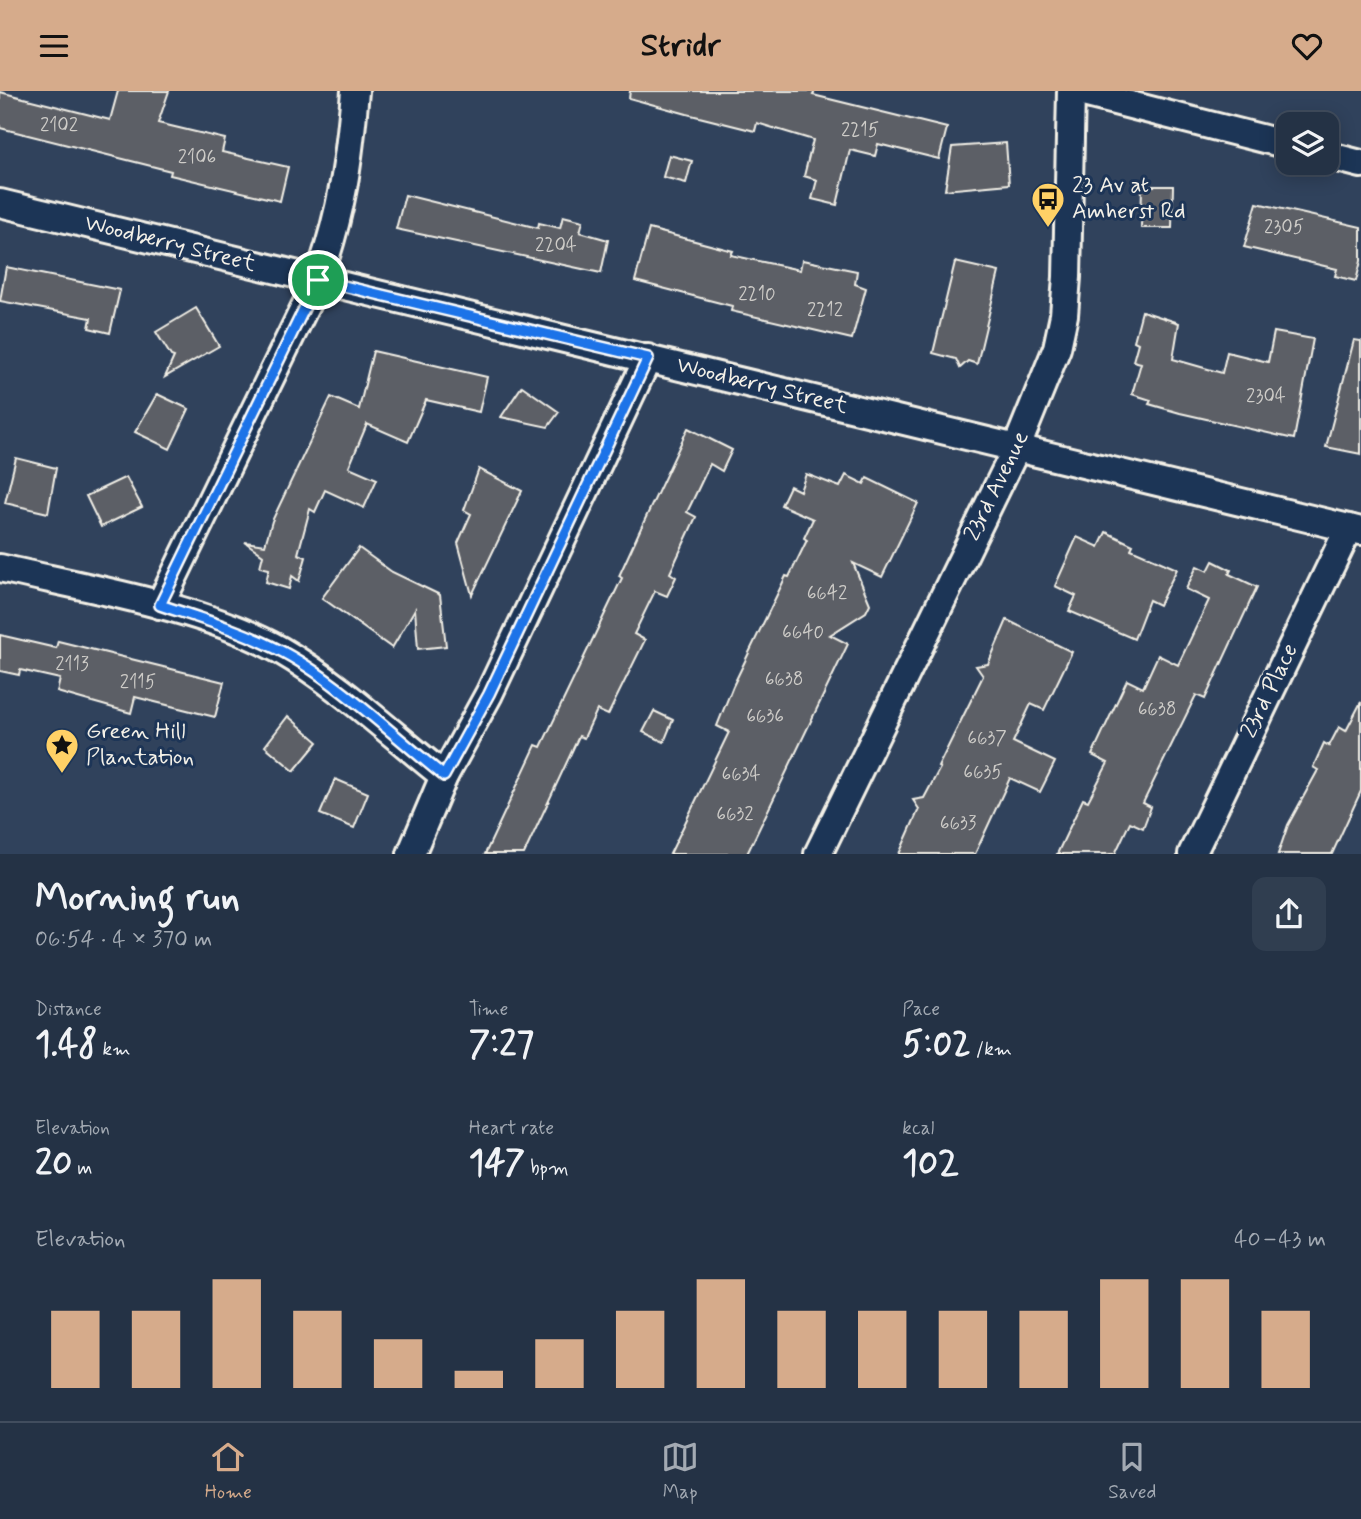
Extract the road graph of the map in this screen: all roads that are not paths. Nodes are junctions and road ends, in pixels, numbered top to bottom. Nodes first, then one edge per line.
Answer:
1 (355, 91) edge
2 (1073, 91) edge
3 (1276, 142) edge
4 (1339, 158) edge
5 (1361, 164) edge
6 (0, 203) edge
7 (318, 280) junction
8 (648, 358) junction
9 (1016, 449) junction
10 (1355, 530) edge
11 (0, 568) edge
12 (160, 605) junction
13 (444, 776) junction
14 (411, 854) edge
15 (818, 854) edge
16 (1192, 854) edge

1 - 7 street
2 - 3 street
2 - 9 street, 23rd Avenue
4 - 5 street
6 - 7 street, Woodberry Street
7 - 8 street, Woodberry Street
7 - 12 street
8 - 9 street, Woodberry Street
8 - 13 street
9 - 10 street, Woodberry Street
9 - 15 street, 23rd Avenue
10 - 16 street, 23rd Place
11 - 12 street
12 - 13 street
13 - 14 street

